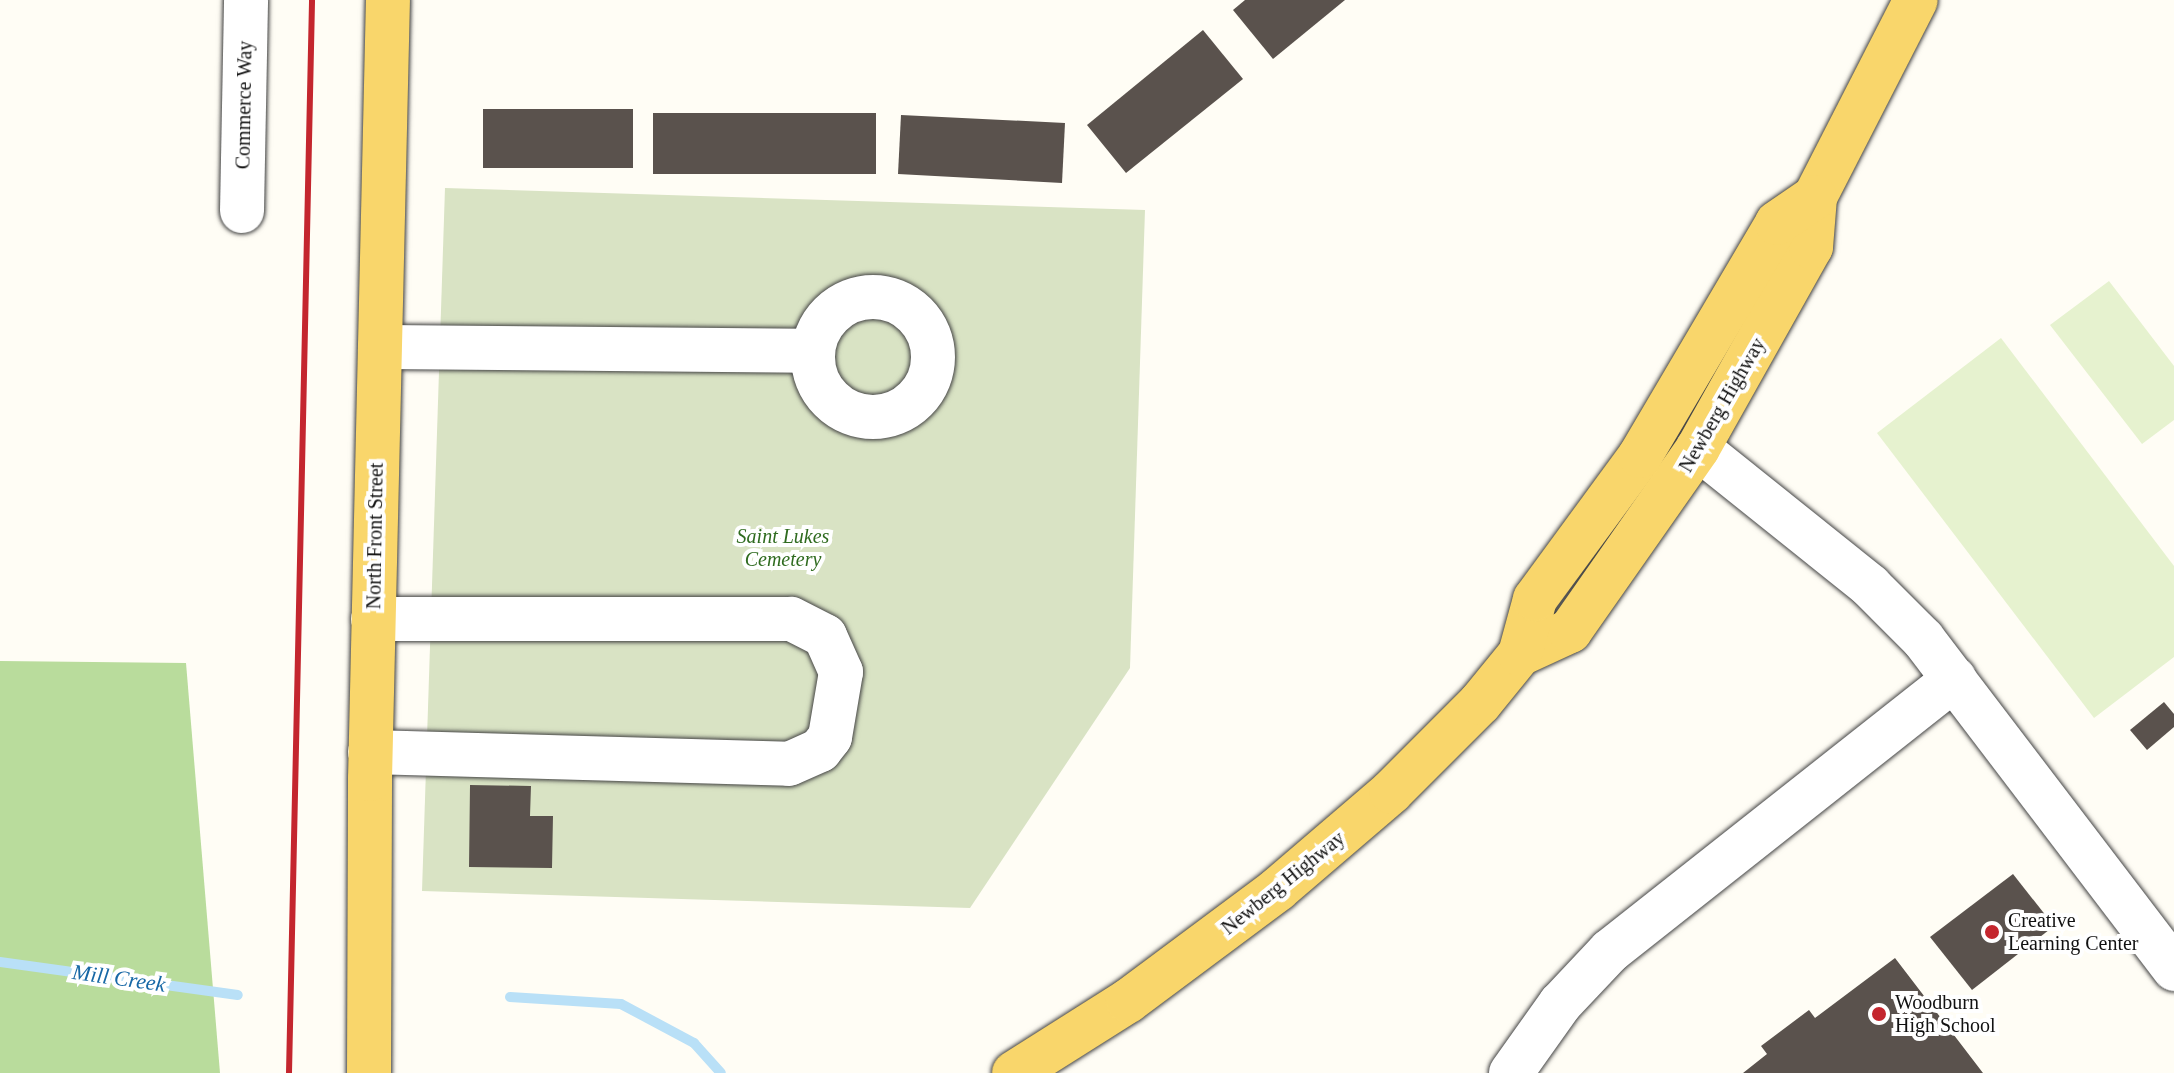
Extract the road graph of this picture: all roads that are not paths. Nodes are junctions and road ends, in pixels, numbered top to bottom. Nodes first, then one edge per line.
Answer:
1 (246, 0) edge
2 (388, 0) edge
3 (1916, 0) edge
4 (1815, 197) junction
5 (242, 211) dead end
6 (380, 347) junction
7 (812, 351) dead end
8 (1698, 448) junction
9 (373, 619) junction
10 (1520, 654) junction
11 (1954, 679) junction
12 (370, 752) junction
13 (2174, 969) edge
14 (369, 1073) edge
15 (1014, 1073) edge
16 (1511, 1073) edge

1 - 5 street, Commerce Way
2 - 6 main road, North Front Street
3 - 4 main road, Newberg Highway
4 - 8 main road, Newberg Highway
4 - 10 main road, Newberg Highway
6 - 7 street
6 - 9 main road, North Front Street
8 - 10 main road, Newberg Highway
8 - 11 street
9 - 12 main road, North Front Street
9 - 12 street
10 - 15 main road, Newberg Highway
11 - 13 street
11 - 16 street
12 - 14 main road, North Front Street

